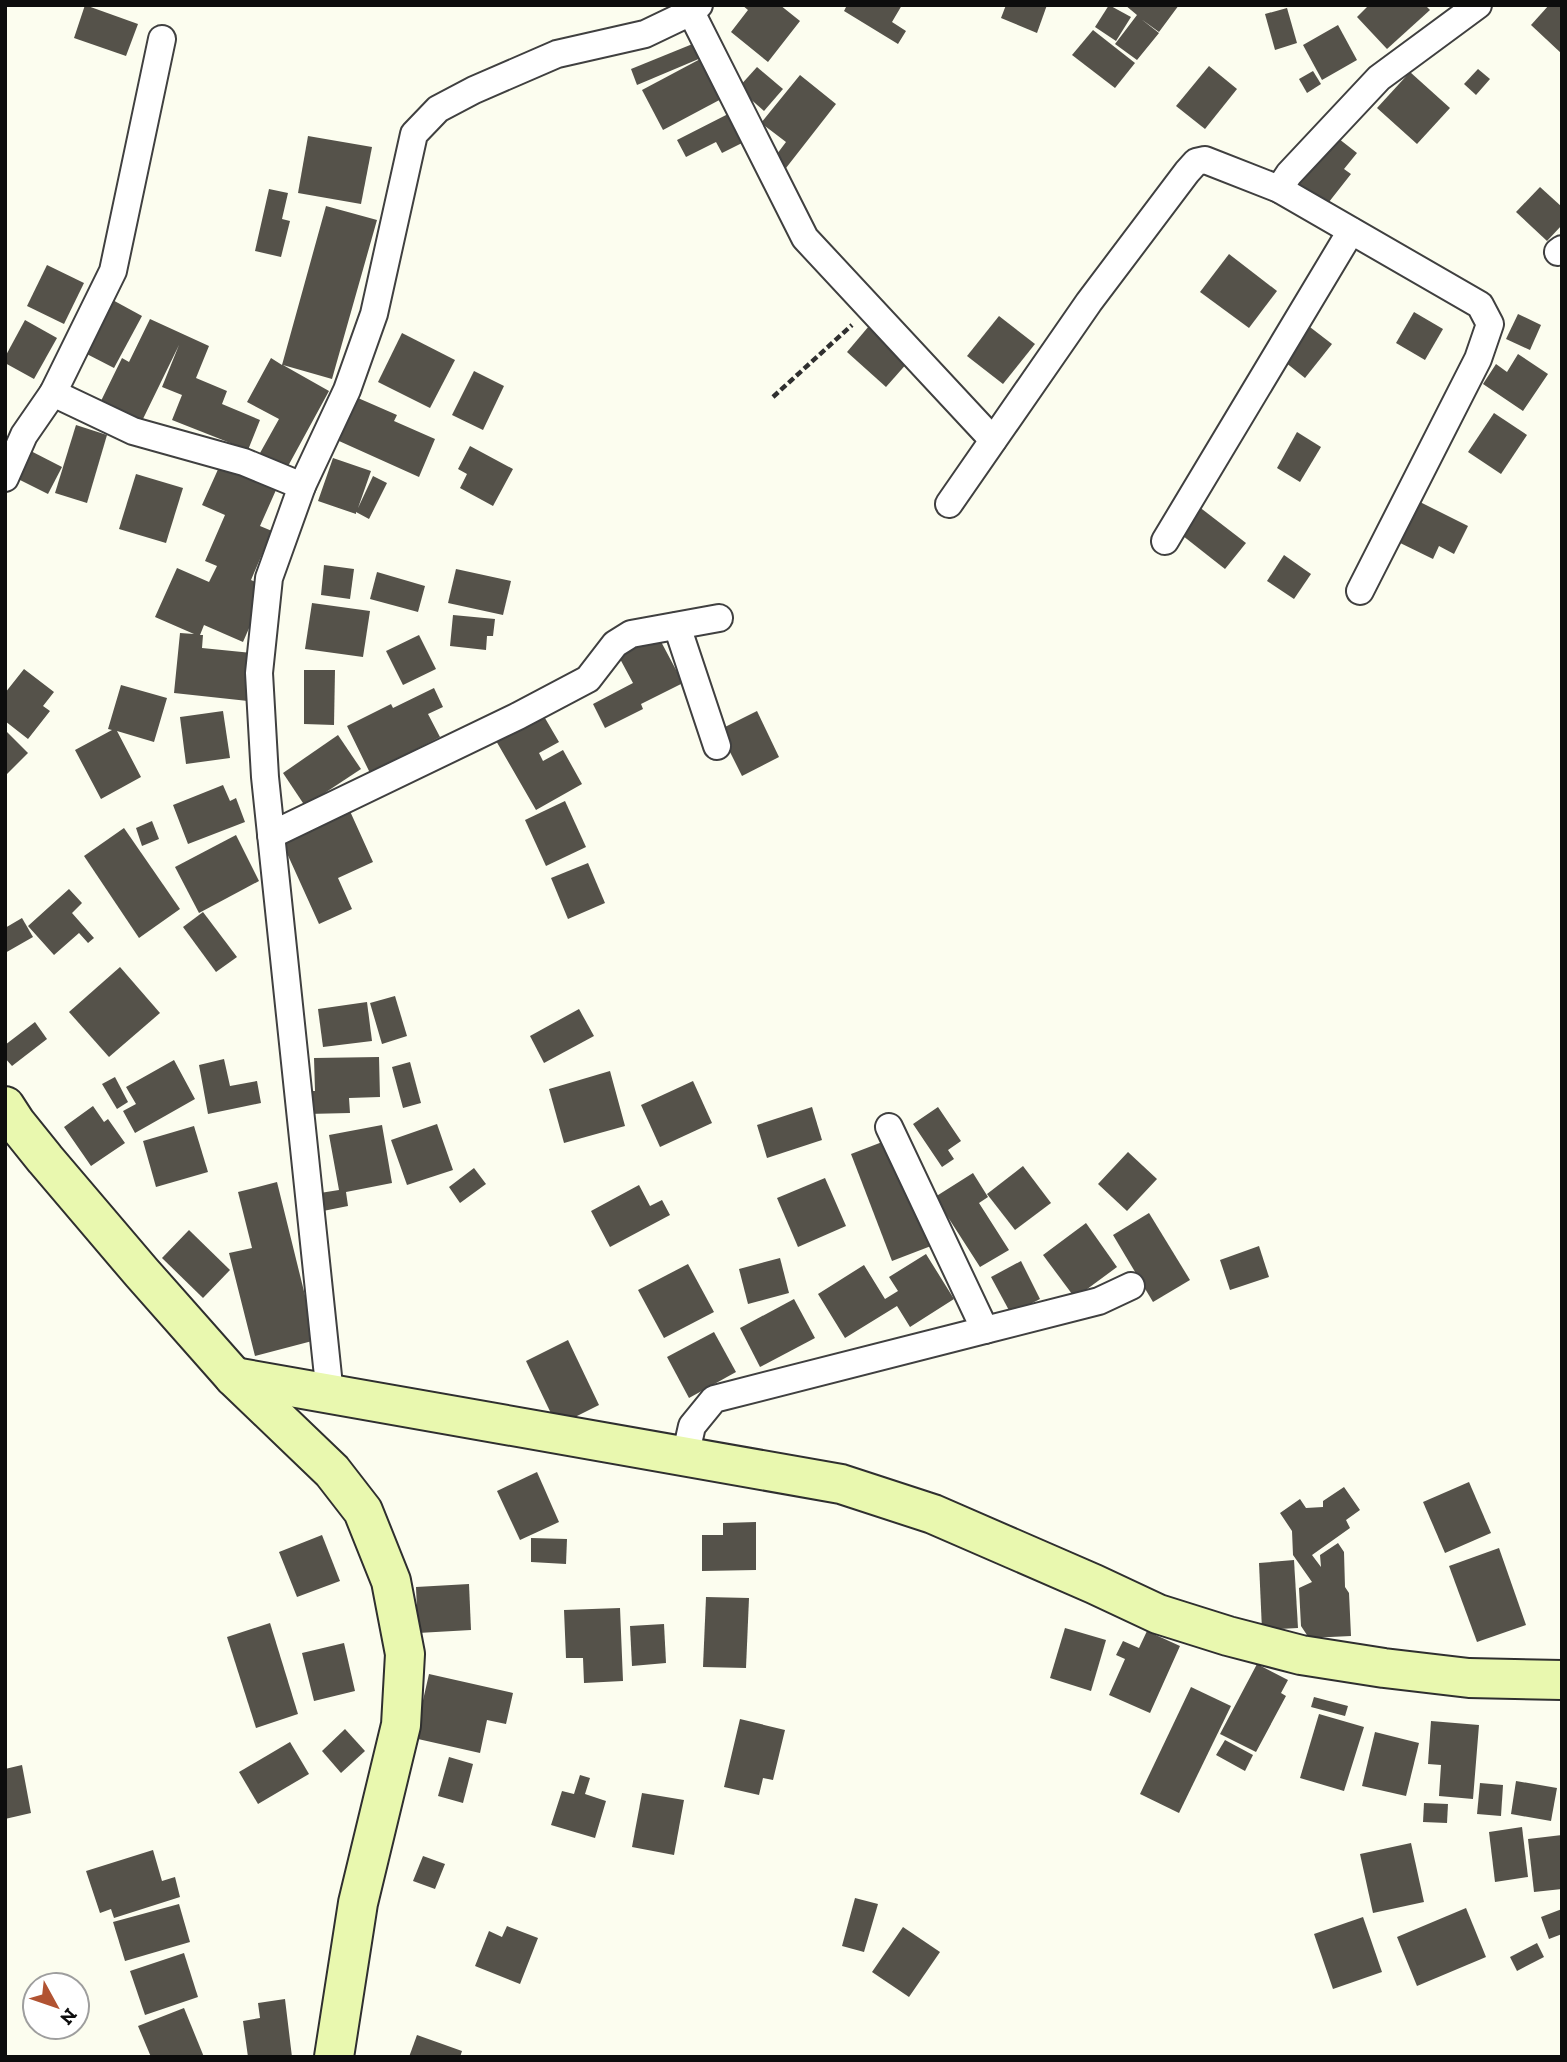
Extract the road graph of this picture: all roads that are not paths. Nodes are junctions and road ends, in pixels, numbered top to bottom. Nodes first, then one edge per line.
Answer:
1 (1478, 5) edge
2 (695, 9) edge
3 (162, 38) dead end
4 (1279, 189) junction
5 (1351, 230) junction
6 (53, 393) junction
7 (993, 440) junction
8 (5, 478) edge
9 (302, 486) junction
10 (949, 504) dead end
11 (1165, 541) dead end
12 (1360, 591) dead end
13 (719, 618) dead end
14 (677, 626) junction
15 (717, 746) dead end
16 (271, 835) junction
17 (5, 1106) edge
18 (889, 1127) dead end
19 (1131, 1286) dead end
20 (985, 1331) junction
21 (234, 1377) junction
22 (330, 1395) junction
23 (685, 1457) junction
24 (1562, 1680) edge
25 (334, 2057) edge

1 - 4 street
2 - 7 street
2 - 9 street
3 - 6 street
4 - 5 street
4 - 7 street
5 - 11 street
5 - 12 street
6 - 8 street
6 - 9 street
7 - 10 street
9 - 16 street
13 - 14 street
14 - 15 street
14 - 16 street
16 - 22 street
17 - 21 main road
18 - 20 street
19 - 20 street
20 - 23 street
21 - 22 main road
21 - 25 main road
22 - 23 main road
23 - 24 main road

